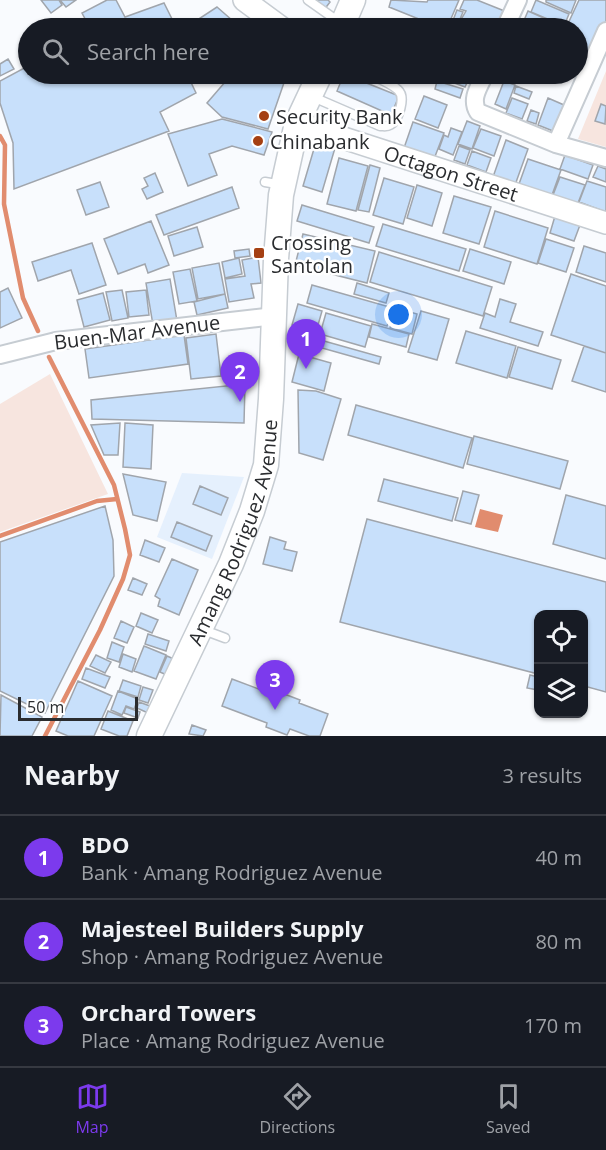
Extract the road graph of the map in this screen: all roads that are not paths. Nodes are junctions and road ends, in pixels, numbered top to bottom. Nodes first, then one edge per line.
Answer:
1 (244, 0) edge
2 (308, 0) edge
3 (353, 0) edge
4 (518, 0) edge
5 (268, 18) edge
6 (332, 18) edge
7 (345, 18) edge
8 (510, 18) edge
9 (606, 31) edge
10 (588, 72) edge
11 (315, 84) edge
12 (387, 84) edge
13 (481, 84) edge
14 (583, 84) edge
15 (309, 96) junction
16 (297, 123) junction
17 (556, 144) junction
18 (606, 158) edge
19 (606, 223) edge
20 (275, 316) junction
21 (0, 355) edge
22 (201, 629) junction
23 (225, 638) dead end
24 (150, 736) edge

1 - 5 street
2 - 6 lane
3 - 7 main road
4 - 8 street
9 - 10 street
11 - 15 main road, Amang Rodriguez Avenue
12 - 15 lane
13 - 17 street
14 - 17 street
15 - 16 main road, Amang Rodriguez Avenue
16 - 19 street, Octagon Street
16 - 20 main road, Amang Rodriguez Avenue
17 - 18 street
20 - 21 street, Buen-Mar Avenue
20 - 22 main road, Amang Rodriguez Avenue
22 - 23 lane
22 - 24 main road, Amang Rodriguez Avenue

